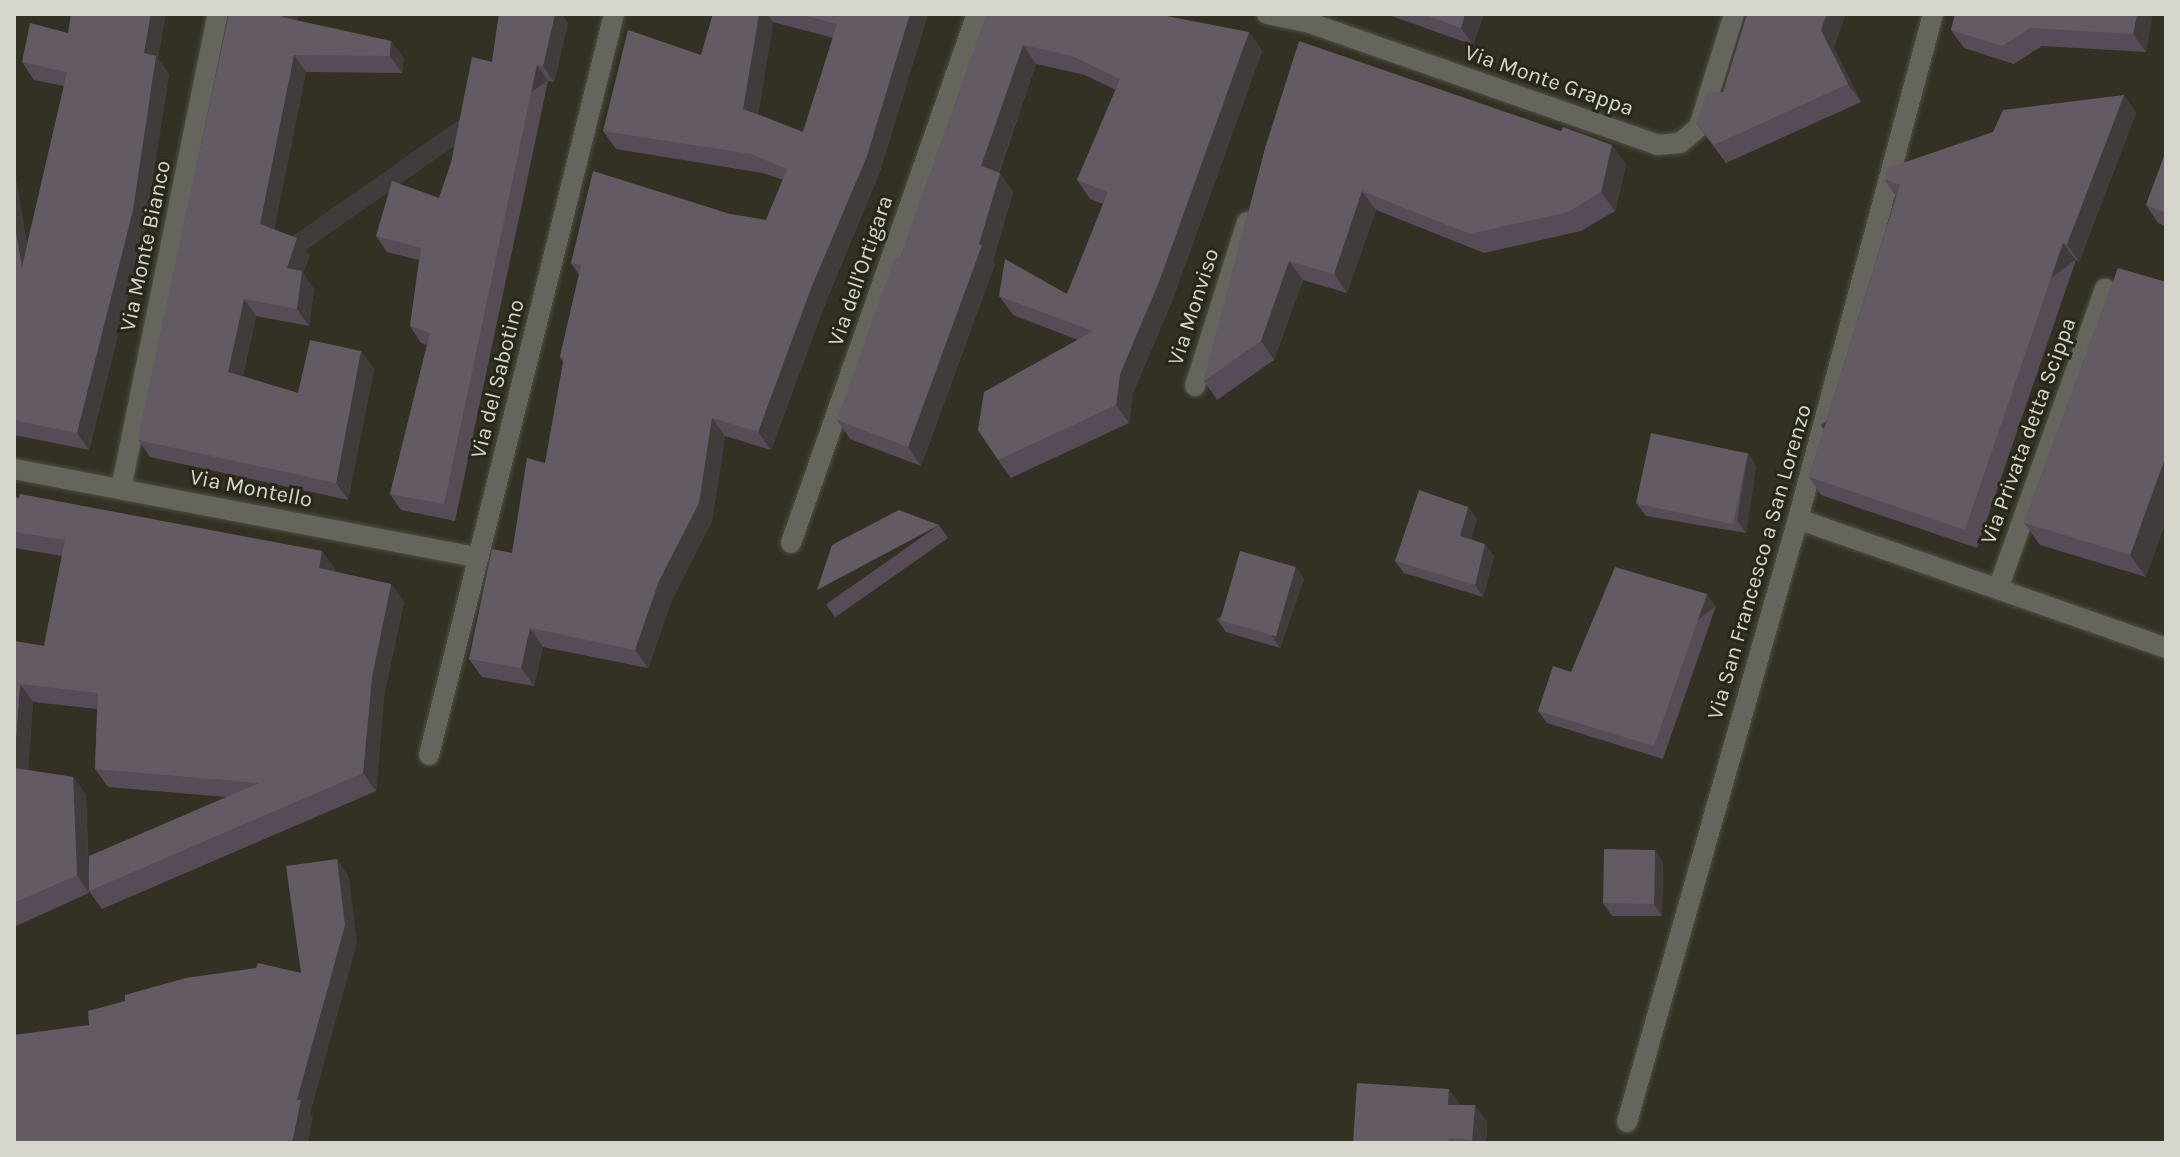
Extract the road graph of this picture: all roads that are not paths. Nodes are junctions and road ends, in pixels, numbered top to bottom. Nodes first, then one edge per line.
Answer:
1 (218, 14) edge
2 (614, 14) edge
3 (977, 14) edge
4 (1267, 14) edge
5 (1734, 14) edge
6 (1933, 14) edge
7 (1309, 25) edge
8 (1252, 204) edge
9 (2105, 288) dead end
10 (1195, 386) dead end
11 (14, 469) edge
12 (121, 489) junction
13 (1798, 519) junction
14 (791, 543) dead end
15 (479, 558) junction
16 (1998, 589) junction
17 (2166, 648) edge
18 (429, 755) dead end
19 (1627, 1122) dead end

1 - 12 street, Via Monte Bianco
2 - 15 street, Via del Sabotino
3 - 14 street, Via dell'Ortigara
4 - 7 street, Via Monte Grappa
5 - 7 street, Via Monte Grappa
6 - 13 street, Via San Francesco a San Lorenzo
8 - 10 street, Via Monviso
9 - 16 street, Via Privata detta Scippa
11 - 12 street, Via Montello
12 - 15 street, Via Montello
13 - 16 street
13 - 19 street, Via San Francesco a San Lorenzo
15 - 18 street, Via del Sabotino
16 - 17 street

